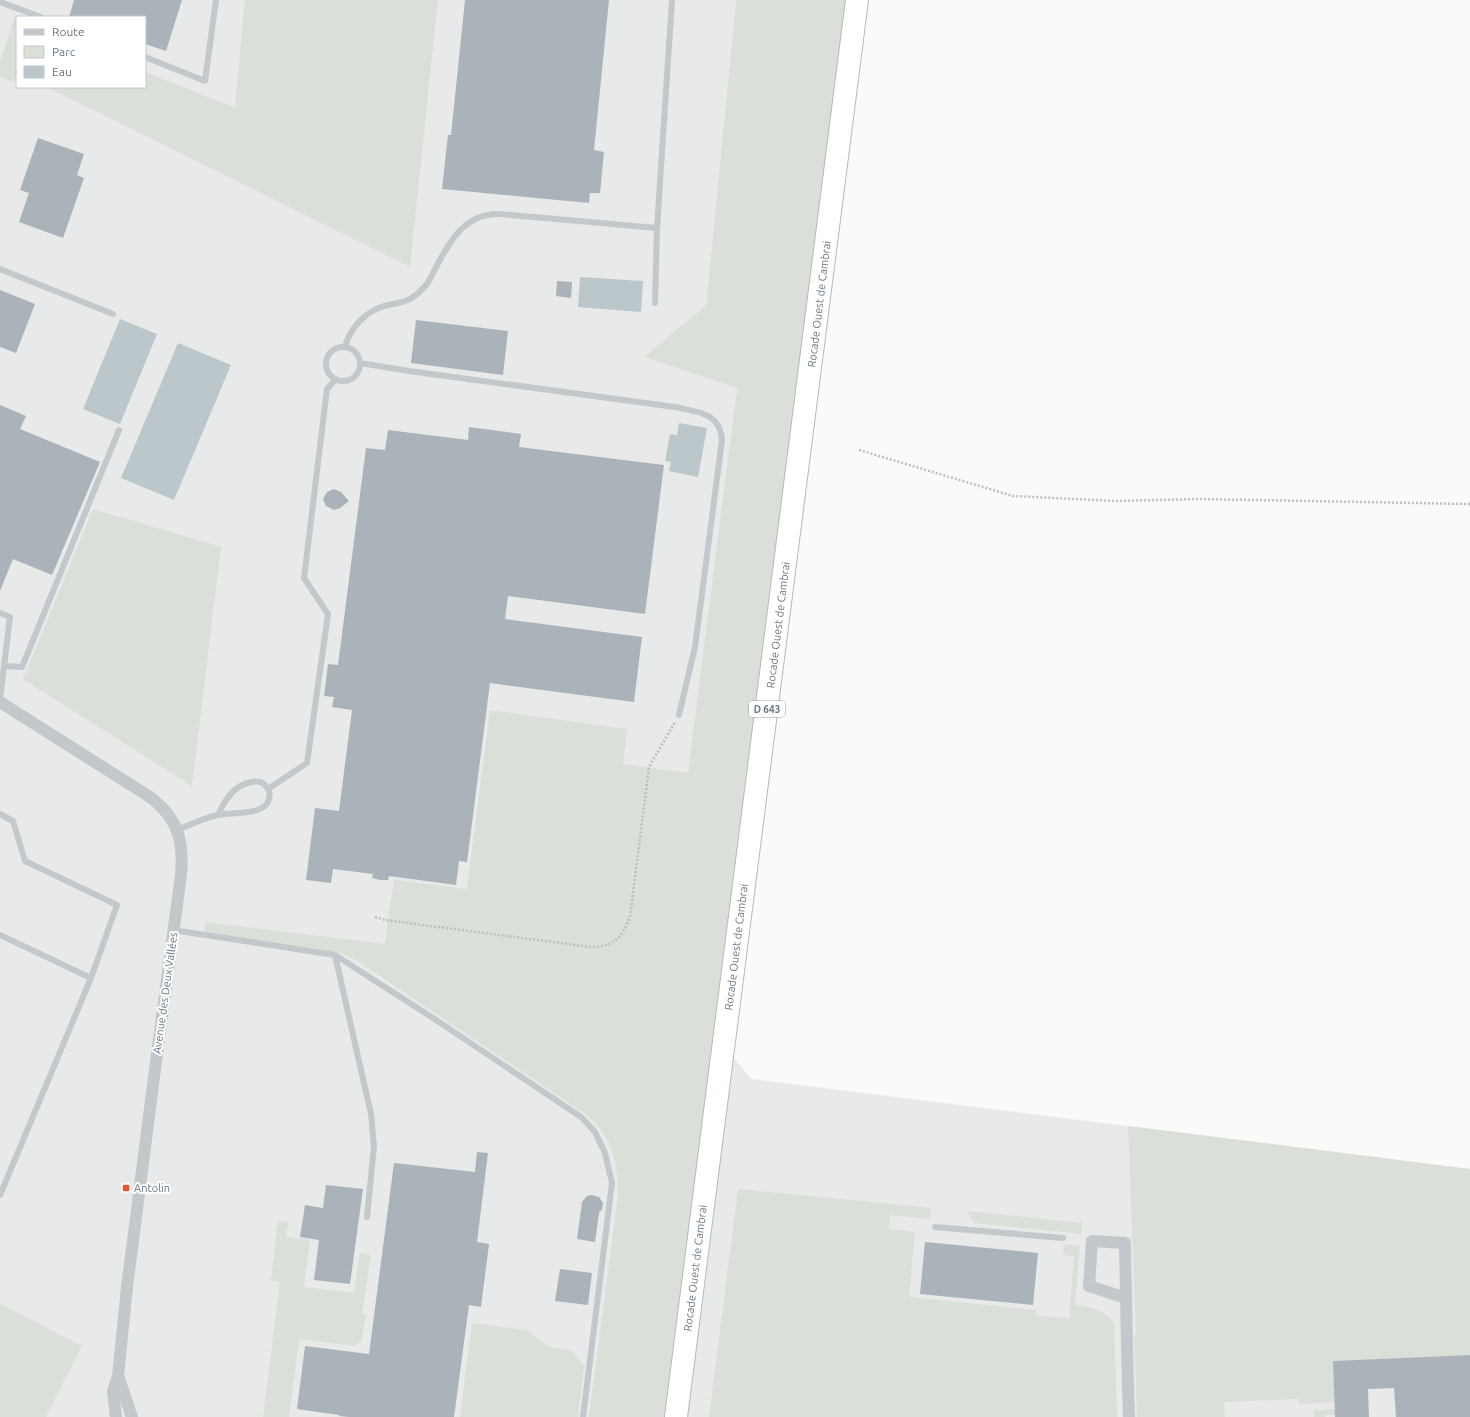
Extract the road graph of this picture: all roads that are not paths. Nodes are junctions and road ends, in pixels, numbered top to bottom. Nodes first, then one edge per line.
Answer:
1 (216, 0) edge
2 (672, 0) edge
3 (857, 0) edge
4 (0, 2) edge
5 (38, 16) edge
6 (146, 57) edge
7 (657, 228) junction
8 (0, 269) edge
9 (655, 303) dead end
10 (113, 314) dead end
11 (346, 347) junction
12 (360, 363) junction
13 (336, 379) junction
14 (119, 430) dead end
15 (0, 613) edge
16 (4, 666) junction
17 (0, 701) edge
18 (679, 715) road end
19 (268, 789) junction
20 (0, 814) edge
21 (218, 815) junction
22 (177, 830) junction
23 (173, 930) junction
24 (0, 935) edge
25 (335, 955) junction
26 (91, 978) junction
27 (0, 1195) edge
28 (367, 1217) dead end
29 (935, 1227) dead end
30 (1063, 1238) dead end
31 (1126, 1298) junction
32 (118, 1376) junction
33 (116, 1417) edge
34 (132, 1417) edge
35 (583, 1417) edge
36 (676, 1417) edge
37 (1129, 1417) edge

1 - 6 lane
2 - 7 lane
3 - 36 highway, Rocade Ouest de Cambrai / D 643
4 - 5 lane
7 - 9 lane
7 - 11 lane
8 - 10 lane
11 - 12 lane
11 - 13 lane
12 - 13 lane
12 - 18 lane
13 - 19 lane
14 - 16 lane
15 - 16 lane
16 - 17 lane
17 - 22 street, Avenue des Deux Vallées
19 - 21 lane
19 - 21 lane
20 - 26 lane
21 - 22 lane
22 - 23 street, Avenue des Deux Vallées
23 - 25 lane
23 - 32 street, Avenue des Deux Vallées
24 - 26 lane
25 - 28 lane
25 - 35 lane
26 - 27 lane
29 - 30 lane
31 - 31 street
31 - 37 street
32 - 33 street, Avenue des Deux Vallées
32 - 34 street, Avenue des Deux Vallées

